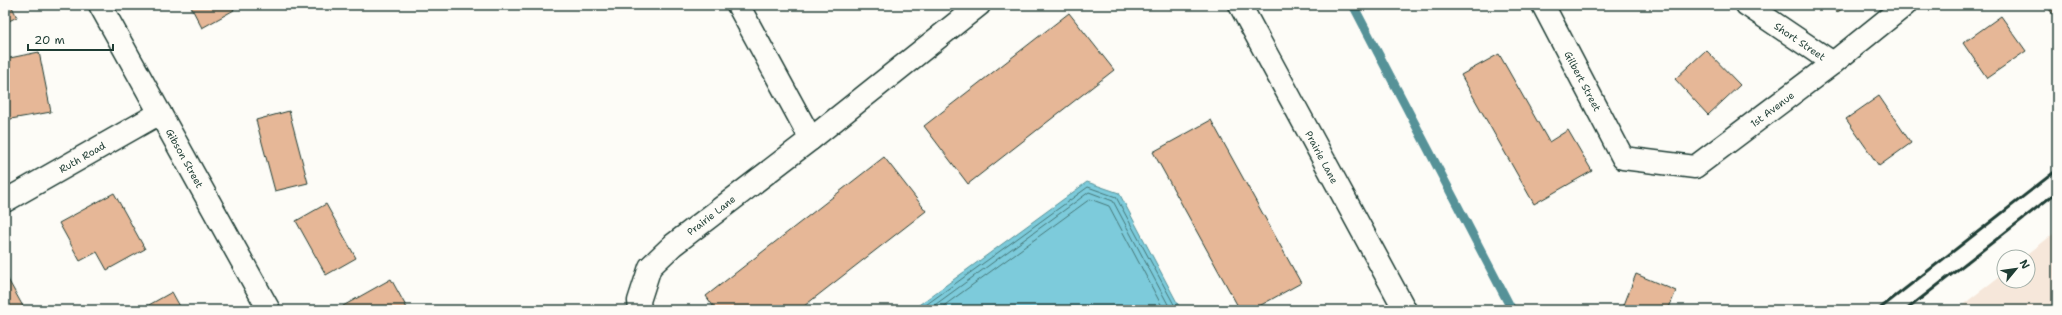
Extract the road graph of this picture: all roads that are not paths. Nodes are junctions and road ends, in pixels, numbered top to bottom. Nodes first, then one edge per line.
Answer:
1 (100, 5) edge
2 (738, 5) edge
3 (979, 5) edge
4 (1240, 5) edge
5 (1543, 5) edge
6 (1746, 5) edge
7 (1905, 5) edge
8 (1833, 63) junction
9 (160, 113) junction
10 (811, 139) junction
11 (1623, 158) joint
12 (5, 201) edge
13 (269, 310) edge
14 (640, 310) edge
15 (1405, 310) edge

1 - 9 street, Gibson Street
2 - 10 street
3 - 10 street, Prairie Lane
4 - 15 street, Prairie Lane
5 - 11 street, Gilbert Street
6 - 8 street, Short Street
7 - 8 street, 1st Avenue
8 - 11 street, 1st Avenue
9 - 12 street, Ruth Road
9 - 13 street, Gibson Street
10 - 14 street, Prairie Lane

